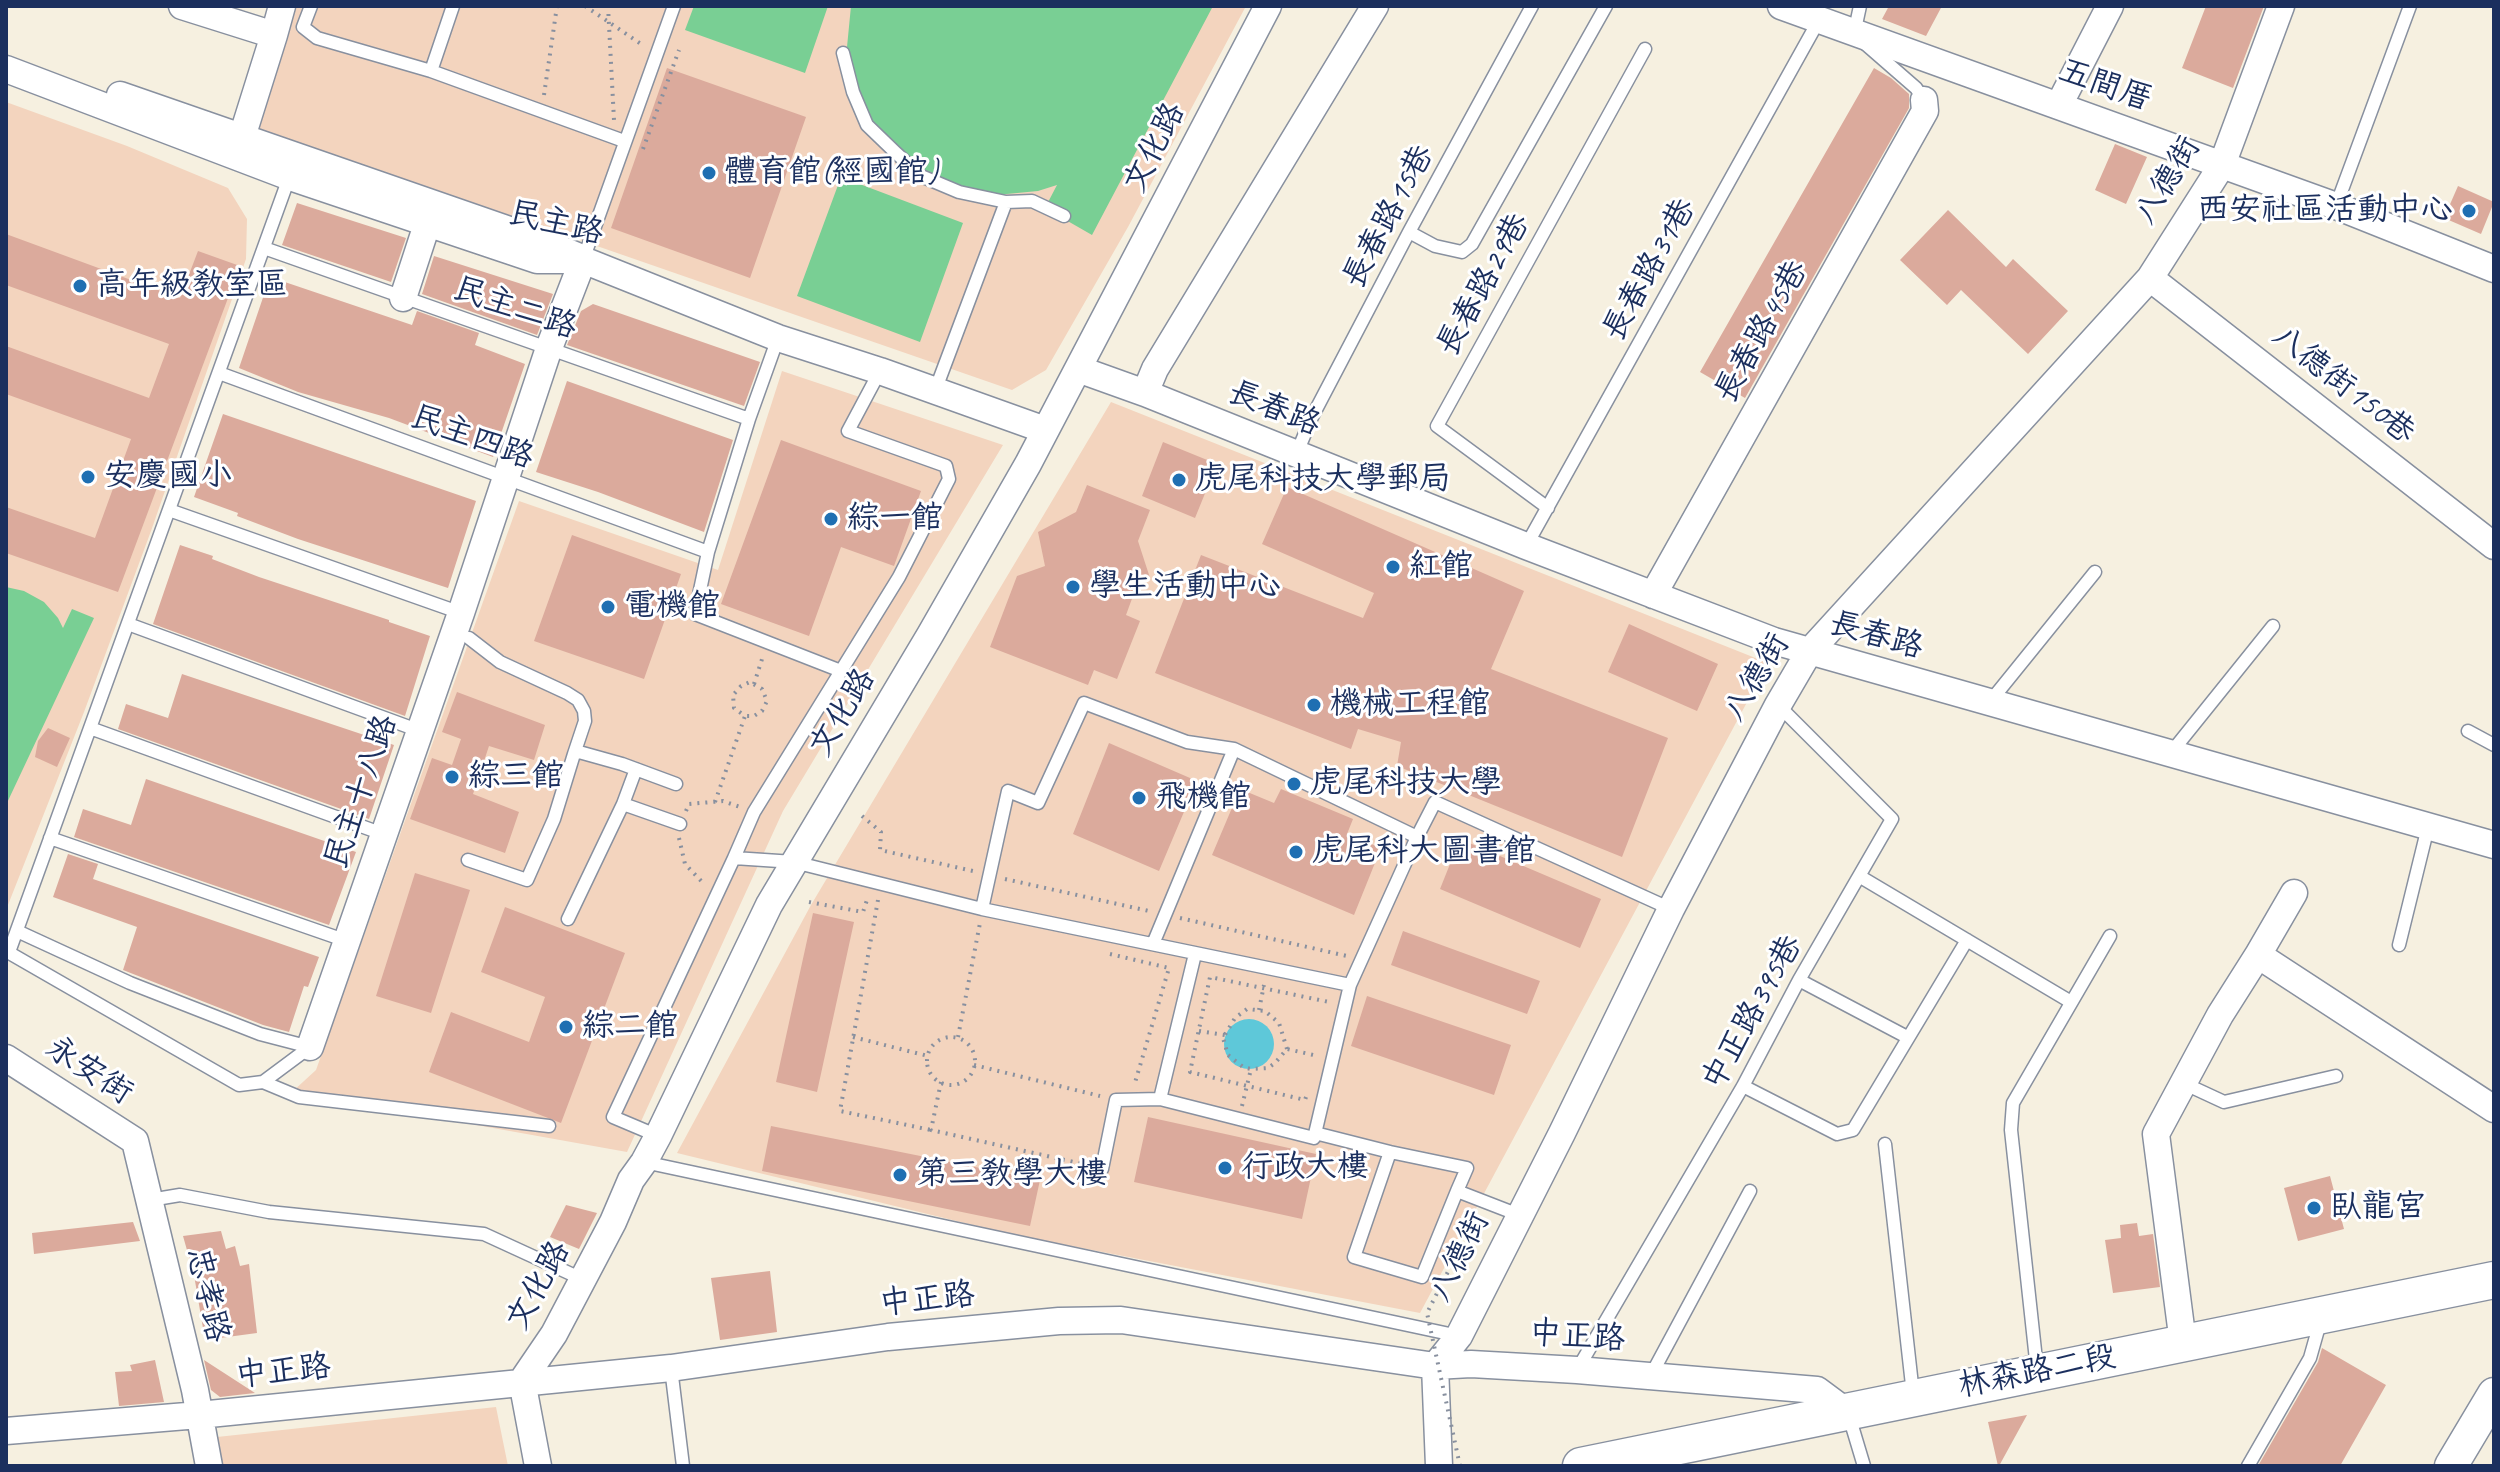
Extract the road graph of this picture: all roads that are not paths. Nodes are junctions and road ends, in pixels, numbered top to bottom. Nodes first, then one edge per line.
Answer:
1 (182, 6) edge
2 (282, 6) edge
3 (311, 6) edge
4 (453, 6) edge
5 (674, 6) edge
6 (1268, 6) edge
7 (1375, 6) edge
8 (1532, 6) edge
9 (1606, 6) edge
10 (1781, 6) edge
11 (1860, 6) edge
12 (2110, 6) edge
13 (2281, 6) edge
14 (2410, 6) edge
15 (1819, 20) junction
16 (1854, 34) junction
17 (274, 35) junction
18 (1645, 49) dead end
19 (843, 53) dead end
20 (6, 55) edge
21 (6, 69) edge
22 (431, 71) junction
23 (1924, 100) joint
24 (2059, 105) junction
25 (619, 139) junction
26 (239, 148) junction
27 (2222, 165) junction
28 (293, 167) junction
29 (1006, 202) junction
30 (2336, 206) junction
31 (431, 214) junction
32 (1064, 216) dead end
33 (1409, 232) junction
34 (264, 248) junction
35 (583, 260) junction
36 (2494, 269) edge
37 (2150, 278) junction
38 (403, 298) junction
39 (778, 338) junction
40 (549, 348) junction
41 (1078, 369) junction
42 (880, 371) junction
43 (219, 373) junction
44 (935, 391) junction
45 (1145, 393) junction
46 (749, 419) junction
47 (1045, 430) junction
48 (1296, 455) junction
49 (505, 478) junction
50 (1548, 508) junction
51 (169, 510) junction
52 (1526, 546) junction
53 (2494, 546) edge
54 (708, 552) junction
55 (2095, 572) dead end
56 (1653, 595) junction
57 (128, 624) junction
58 (465, 625) junction
59 (2273, 626) dead end
60 (1809, 652) junction
61 (841, 671) junction
62 (1988, 703) junction
63 (1778, 705) junction
64 (90, 728) junction
65 (420, 731) junction
66 (2468, 731) dead end
67 (2494, 745) edge
68 (1234, 749) junction
69 (574, 754) junction
70 (2170, 754) junction
71 (636, 769) junction
72 (676, 784) dead end
73 (623, 804) junction
74 (680, 824) road end
75 (2428, 827) junction
76 (383, 834) junction
77 (1417, 837) junction
78 (50, 838) junction
79 (2494, 845) edge
80 (734, 858) junction
81 (468, 860) dead end
82 (794, 862) junction
83 (1859, 876) junction
84 (2294, 893) dead end
85 (982, 909) junction
86 (1671, 909) junction
87 (568, 919) dead end
88 (17, 931) junction
89 (2110, 936) dead end
90 (1967, 940) junction
91 (347, 941) junction
92 (1153, 944) junction
93 (2399, 945) dead end
94 (8, 952) edge
95 (1195, 954) junction
96 (2258, 955) junction
97 (1799, 980) junction
98 (1350, 985) junction
99 (2071, 1002) junction
100 (1907, 1037) junction
101 (310, 1047) junction
102 (6, 1058) edge
103 (2336, 1076) dead end
104 (263, 1082) junction
105 (2182, 1082) junction
106 (1743, 1086) junction
107 (1160, 1099) junction
108 (2494, 1109) edge
109 (549, 1126) dead end
110 (1315, 1133) junction
111 (658, 1136) junction
112 (135, 1141) joint
113 (1885, 1144) dead end
114 (1390, 1152) junction
115 (644, 1162) junction
116 (1102, 1169) road end
117 (1457, 1191) junction
118 (1750, 1191) dead end
119 (150, 1200) junction
120 (1519, 1215) junction
121 (582, 1279) junction
122 (2494, 1280) edge
123 (2322, 1315) junction
124 (1459, 1336) junction
125 (2183, 1343) junction
126 (1435, 1366) junction
127 (671, 1368) junction
128 (1577, 1370) junction
129 (2037, 1372) junction
130 (1650, 1377) junction
131 (522, 1381) junction
132 (2494, 1394) edge
133 (1913, 1398) junction
134 (1848, 1413) junction
135 (199, 1415) junction
136 (6, 1431) edge
137 (1645, 1460) edge
138 (209, 1466) edge
139 (538, 1466) edge
140 (683, 1466) edge
141 (1439, 1466) edge
142 (1581, 1466) edge
143 (1864, 1466) edge
144 (2248, 1466) edge
145 (2451, 1466) edge

1 - 17 street
2 - 17 street
3 - 22 lane
4 - 22 lane
5 - 25 lane
6 - 41 street, 文化路
7 - 45 street
8 - 33 lane, 長春路15巷
9 - 33 lane
10 - 15 street, 五間厝
11 - 16 lane
12 - 24 street
13 - 27 street, 八德街
14 - 30 lane
15 - 16 street, 五間厝
15 - 50 lane, 長春路31巷
16 - 23 lane
16 - 24 street, 五間厝
17 - 26 street
18 - 50 lane, 長春路29巷
19 - 29 lane
20 - 26 street
21 - 26 street, 民主路
22 - 25 lane
23 - 56 street, 長春路45巷
24 - 27 street, 五間厝
25 - 35 lane
26 - 28 street, 民主路
27 - 30 street, 五間厝
27 - 37 street, 八德街
28 - 31 street, 民主路
28 - 34 lane
29 - 32 lane
29 - 44 lane
30 - 36 street, 五間厝
31 - 35 street, 民主路
31 - 38 street
33 - 48 lane, 長春路15巷
34 - 38 lane, 民主二路
34 - 43 lane
35 - 39 street, 民主路
35 - 40 street, 民主十八路
37 - 53 street, 八德街150巷
37 - 60 street, 八德街
38 - 40 lane, 民主二路
39 - 42 street, 民主路
39 - 46 lane
40 - 46 lane, 民主二路
40 - 49 street, 民主十八路
41 - 45 street, 長春路
41 - 47 street, 文化路
42 - 44 street, 民主路
42 - 61 lane
43 - 49 lane, 民主四路
43 - 51 lane
44 - 47 street, 民主路
45 - 48 street, 長春路
46 - 54 lane
47 - 82 street, 文化路
48 - 52 street, 長春路
49 - 54 lane, 民主四路
49 - 58 street, 民主十八路
50 - 52 lane, 長春路31巷
51 - 57 lane
51 - 58 lane
52 - 56 street, 長春路
54 - 61 lane
55 - 62 lane
56 - 60 street, 長春路
57 - 64 lane
57 - 65 lane
58 - 65 street, 民主十八路
58 - 69 lane
59 - 70 lane
60 - 62 street, 長春路
60 - 63 street, 八德街
61 - 80 lane
62 - 70 street, 長春路
63 - 83 lane, 中正路395巷
63 - 86 street, 八德街
64 - 76 lane
64 - 78 lane
65 - 76 street, 民主十八路
66 - 67 lane
68 - 77 lane
68 - 85 lane
68 - 92 lane
69 - 71 lane
69 - 81 lane
70 - 75 street, 長春路
71 - 72 lane
71 - 73 lane
73 - 74 lane
73 - 87 lane
75 - 79 street, 長春路
75 - 93 lane
76 - 91 street, 民主十八路
77 - 86 lane
77 - 98 lane
78 - 88 lane
78 - 91 lane
80 - 82 lane
80 - 111 lane
82 - 85 lane
82 - 111 street, 文化路
83 - 90 lane
83 - 97 lane, 中正路395巷
84 - 96 street
85 - 92 lane
86 - 120 street, 八德街
88 - 94 lane
88 - 101 lane
89 - 99 lane
90 - 99 lane
90 - 100 lane
91 - 101 street, 民主十八路
92 - 95 lane
94 - 104 lane
95 - 98 lane
95 - 107 lane
96 - 105 street
96 - 108 street
97 - 100 lane
97 - 106 lane, 中正路395巷
98 - 110 lane
99 - 129 lane
100 - 106 lane
101 - 104 lane
102 - 112 street, 永安街
103 - 105 lane
104 - 109 lane
105 - 125 street
106 - 128 lane, 中正路395巷
107 - 110 lane
107 - 116 lane
110 - 114 lane
111 - 115 street, 文化路
112 - 119 street, 忠孝路
113 - 133 lane
114 - 117 lane
114 - 117 lane
115 - 121 street, 文化路
115 - 124 lane
117 - 120 lane
118 - 130 lane
119 - 121 lane
119 - 135 street, 忠孝路
120 - 124 street, 八德街
121 - 131 street, 文化路
122 - 123 main road, 林森路二段
123 - 125 main road, 林森路二段
123 - 144 lane
124 - 126 street, 八德街
125 - 129 main road, 林森路二段
126 - 127 street, 中正路
126 - 128 street, 中正路
126 - 141 street
127 - 131 street, 中正路
127 - 140 lane
128 - 130 street, 中正路
129 - 133 main road, 林森路二段
130 - 134 street, 中正路
131 - 135 street, 中正路
131 - 139 street, 文化路
132 - 145 street
133 - 134 main road, 林森路二段
134 - 137 main road, 林森路二段
134 - 143 lane
135 - 136 street, 中正路
135 - 138 street, 忠孝路
137 - 142 main road, 林森路二段

